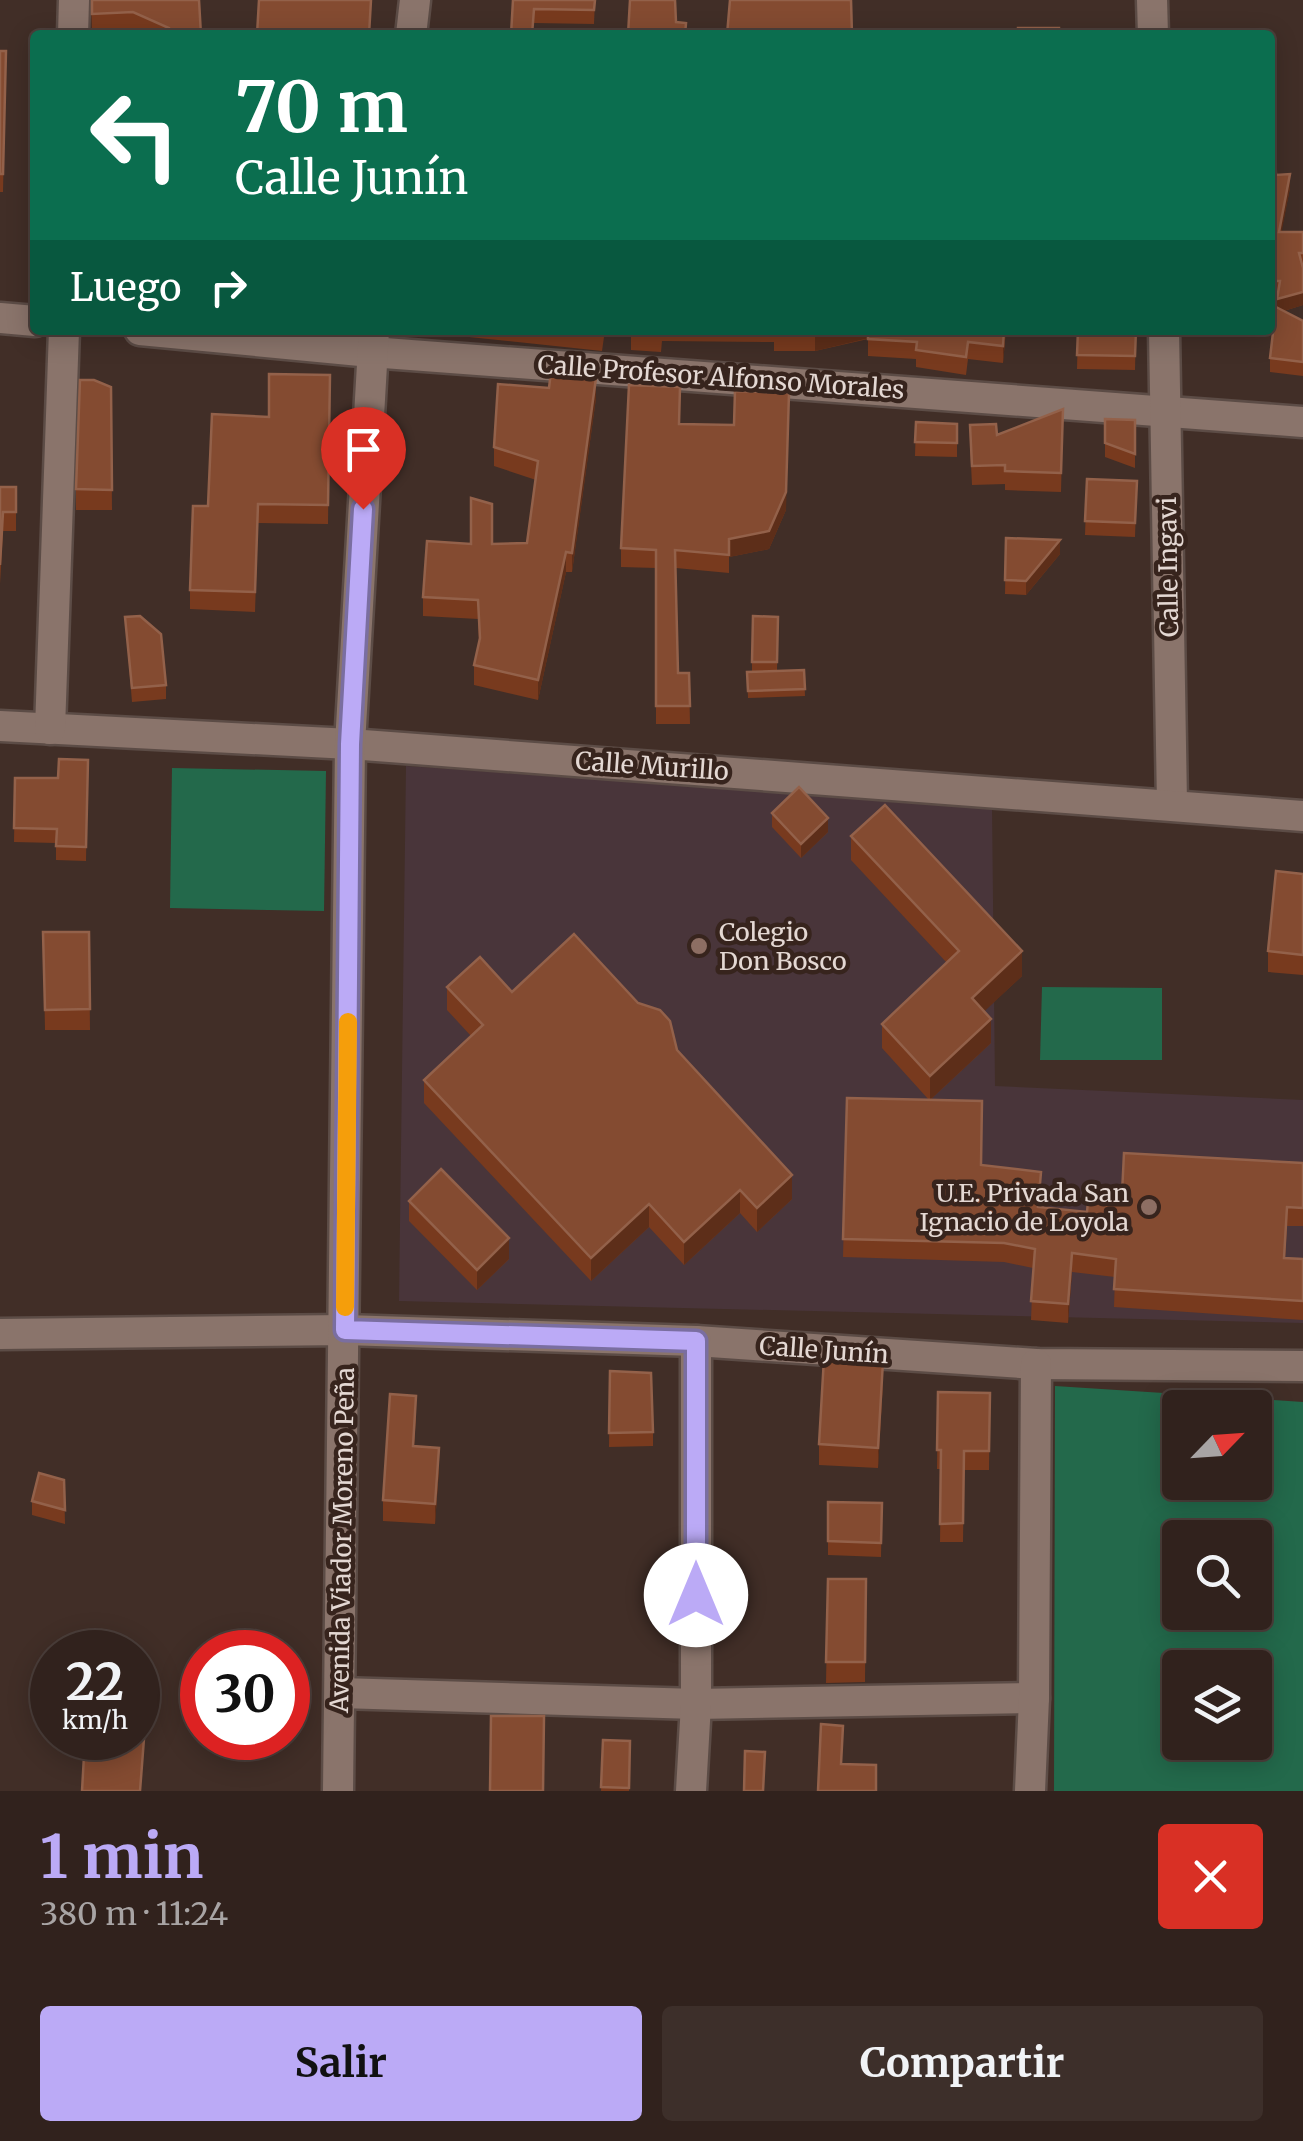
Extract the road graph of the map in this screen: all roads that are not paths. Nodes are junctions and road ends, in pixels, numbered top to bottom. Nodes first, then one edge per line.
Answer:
1 (74, 0) edge
2 (415, 0) edge
3 (1152, 0) edge
4 (73, 30) edge
5 (411, 30) edge
6 (1154, 30) edge
7 (0, 318) edge
8 (30, 321) edge
9 (64, 335) edge
10 (245, 335) edge
11 (1164, 335) edge
12 (372, 341) edge
13 (1166, 409) junction
14 (1303, 422) edge
15 (0, 726) edge
16 (50, 729) junction
17 (350, 744) junction
18 (1172, 804) junction
19 (1303, 816) edge
20 (345, 1330) junction
21 (0, 1334) edge
22 (696, 1341) junction
23 (1036, 1364) junction
24 (1303, 1366) edge
25 (341, 1694) junction
26 (1034, 1698) junction
27 (696, 1704) junction
28 (338, 1791) edge
29 (691, 1791) edge
30 (1030, 1791) edge

1 - 4 street
2 - 5 street
3 - 6 street
7 - 8 street
9 - 16 street
10 - 12 street, Calle Profesor Alfonso Morales
11 - 13 street, Calle Ingavi
12 - 13 street, Calle Profesor Alfonso Morales
12 - 17 street, Avenida Viador Moreno Peña
13 - 14 street, Calle Profesor Alfonso Morales
13 - 18 street, Calle Ingavi
15 - 16 street, Calle Murillo
16 - 17 street, Calle Murillo
17 - 18 street, Calle Murillo
17 - 20 street, Avenida Viador Moreno Peña
18 - 19 street, Calle Murillo
20 - 21 street, Calle Junín
20 - 22 street, Calle Junín
20 - 25 street, Avenida Viador Moreno Peña
22 - 23 street, Calle Junín
22 - 27 street
23 - 24 street, Calle Junín
23 - 26 street
25 - 27 street
25 - 28 street, Avenida Viador Moreno Peña
26 - 27 street
26 - 30 street
27 - 29 street

